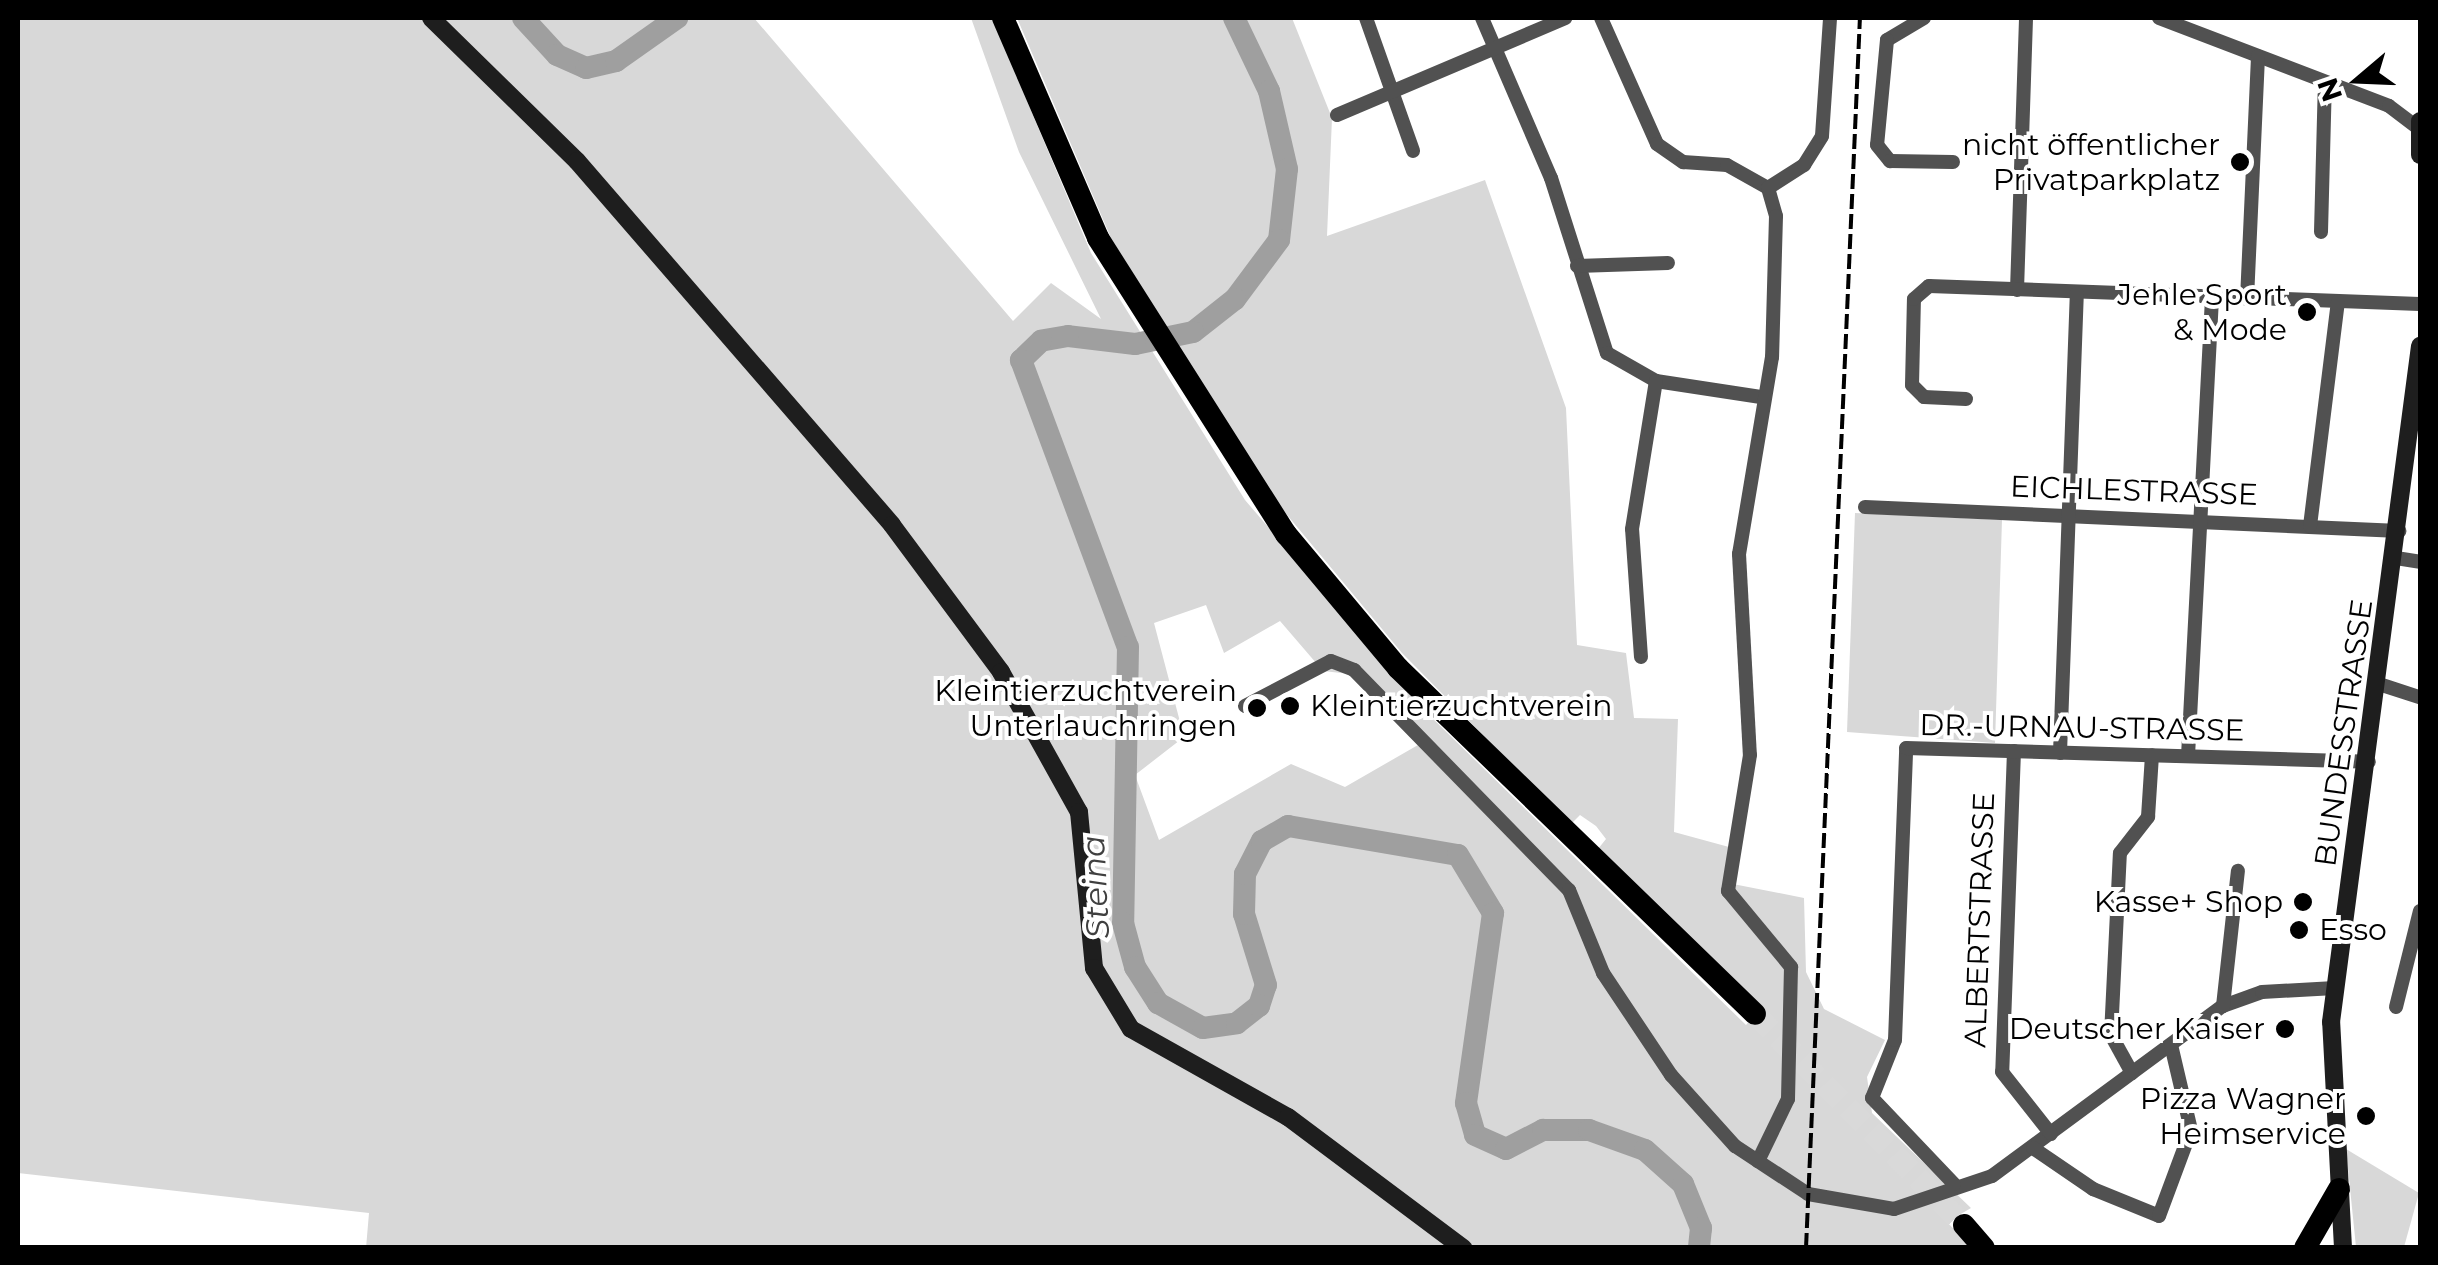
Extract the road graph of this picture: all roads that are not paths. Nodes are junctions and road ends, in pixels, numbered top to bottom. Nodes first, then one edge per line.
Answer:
1 (432, 18) edge
2 (1003, 18) edge
3 (1366, 18) edge
4 (1482, 18) edge
5 (1564, 18) edge
6 (1601, 18) edge
7 (1830, 18) edge
8 (1924, 18) edge
9 (2026, 18) edge
10 (2158, 18) edge
11 (1494, 48) junction
12 (2258, 56) junction
13 (2326, 82) junction
14 (1392, 92) junction
15 (1337, 115) dead end
16 (2419, 124) edge
17 (1413, 150) dead end
18 (2420, 155) edge
19 (1953, 162) dead end
20 (1768, 188) junction
21 (2321, 232) dead end
22 (1668, 262) dead end
23 (1577, 266) junction
24 (2017, 290) junction
25 (2078, 293) junction
26 (2212, 298) junction
27 (2247, 299) junction
28 (2338, 302) junction
29 (2420, 304) edge
30 (2420, 346) edge
31 (1656, 381) junction
32 (1760, 397) junction
33 (1966, 399) dead end
34 (1866, 507) dead end
35 (2068, 516) junction
36 (2200, 521) junction
37 (2310, 526) junction
38 (2400, 531) junction
39 (2396, 558) junction
40 (2420, 562) edge
41 (1641, 657) dead end
42 (2382, 685) junction
43 (2420, 698) edge
44 (1246, 706) dead end
45 (2014, 751) junction
46 (2060, 752) junction
47 (2152, 755) junction
48 (2188, 756) junction
49 (2369, 762) junction
50 (2238, 871) dead end
51 (2420, 911) edge
52 (2335, 988) junction
53 (2223, 1006) junction
54 (2396, 1006) dead end
55 (1754, 1014) tunnel mouth
56 (2171, 1045) junction
57 (2132, 1073) junction
58 (2050, 1134) junction
59 (2033, 1148) junction
60 (1758, 1161) junction
61 (1954, 1184) junction
62 (2339, 1189) junction
63 (1964, 1225) tunnel mouth
64 (1463, 1248) edge
65 (1984, 1248) edge
66 (2304, 1248) edge
67 (2344, 1248) edge

1 - 64 main road
2 - 55 highway
3 - 14 street
4 - 11 street
5 - 11 street
6 - 20 street
7 - 20 street
8 - 19 street
9 - 24 street
10 - 12 street
11 - 14 street
11 - 23 street
12 - 13 street
12 - 27 street
13 - 16 street
13 - 21 street
14 - 15 street
14 - 17 street
16 - 18 main road
20 - 32 street
22 - 23 street
23 - 31 street
24 - 25 street
24 - 33 street
25 - 26 street
25 - 35 street
26 - 27 street
26 - 36 street
27 - 28 street
28 - 29 street
28 - 37 street
30 - 38 main road, BUNDESSTRASSE
31 - 32 street
31 - 41 street
32 - 60 street
34 - 35 street, EICHLESTRASSE
35 - 36 street, EICHLESTRASSE
35 - 46 street
36 - 37 street, EICHLESTRASSE
36 - 48 street
37 - 38 street, EICHLESTRASSE
38 - 39 main road, BUNDESSTRASSE
39 - 40 street
39 - 42 main road, BUNDESSTRASSE
42 - 43 street
42 - 49 main road, BUNDESSTRASSE
44 - 60 street
45 - 46 street, DR.-URNAU-STRASSE
45 - 58 street, ALBERTSTRASSE
45 - 61 street, DR.-URNAU-STRASSE
46 - 47 street, DR.-URNAU-STRASSE
47 - 48 street, DR.-URNAU-STRASSE
47 - 57 street
48 - 49 street, DR.-URNAU-STRASSE
49 - 52 main road, BUNDESSTRASSE
50 - 53 street
51 - 54 street
52 - 53 street
52 - 62 main road, BUNDESSTRASSE
53 - 56 street
56 - 57 street
56 - 59 street
57 - 58 street
58 - 59 street
59 - 61 street
60 - 61 street
62 - 66 highway
62 - 67 main road, BUNDESSTRASSE
63 - 65 highway

